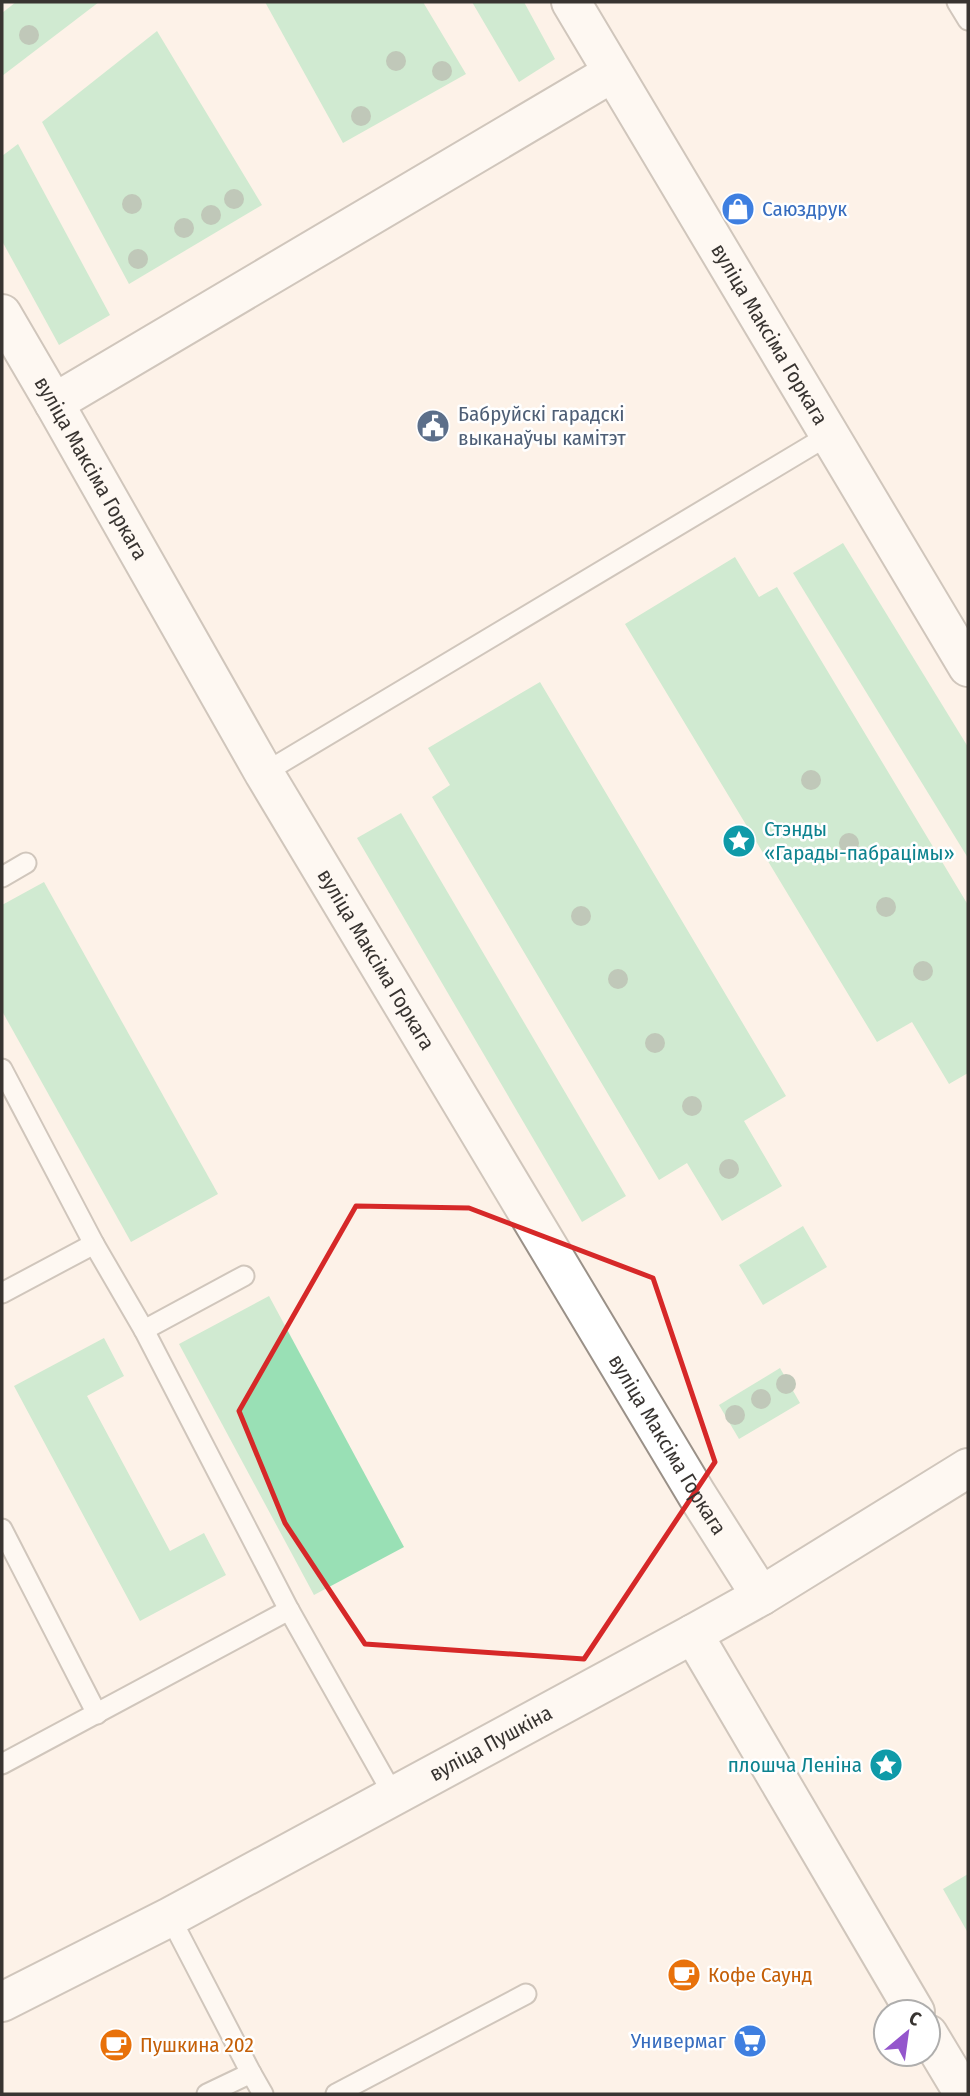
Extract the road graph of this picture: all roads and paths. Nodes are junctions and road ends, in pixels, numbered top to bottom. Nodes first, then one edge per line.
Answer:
1 (570, 2) edge
2 (957, 2) edge
3 (968, 20) edge
4 (612, 73) junction
5 (2, 314) edge
6 (54, 403) junction
7 (829, 435) junction
8 (968, 667) edge
9 (264, 773) junction
10 (26, 863) dead end
11 (2, 877) edge
12 (2, 1069) edge
13 (94, 1244) junction
14 (244, 1276) dead end
15 (2, 1293) edge
16 (144, 1330) junction
17 (968, 1468) edge
18 (2, 1529) edge
19 (761, 1596) junction
20 (289, 1610) junction
21 (693, 1634) junction
22 (97, 1714) junction
23 (2, 1764) edge
24 (394, 1796) junction
25 (170, 1917) junction
26 (526, 1994) dead end
27 (907, 1998) edge
28 (2, 2002) edge
29 (942, 2057) edge
30 (251, 2073) junction
31 (207, 2094) edge
32 (263, 2094) edge
33 (336, 2094) edge
34 (964, 2094) edge

1 - 4 street, вуліца Максіма Горкага
2 - 3 lane
4 - 6 street
4 - 7 street, вуліца Максіма Горкага
5 - 6 street, вуліца Максіма Горкага
6 - 9 street, вуліца Максіма Горкага
7 - 8 street, вуліца Максіма Горкага
7 - 9 lane
9 - 19 street, вуліца Максіма Горкага
10 - 11 lane
12 - 13 lane
13 - 15 lane
13 - 16 lane
14 - 16 lane
16 - 20 lane
17 - 19 street, вуліца Пушкіна
18 - 22 lane
19 - 21 street, вуліца Пушкіна
20 - 22 lane
20 - 24 lane
21 - 24 street, вуліца Пушкіна
21 - 27 street
22 - 23 lane
24 - 25 street, вуліца Пушкіна
25 - 28 street, вуліца Пушкіна
25 - 30 lane
26 - 33 lane
29 - 34 street
30 - 31 lane
30 - 32 lane

